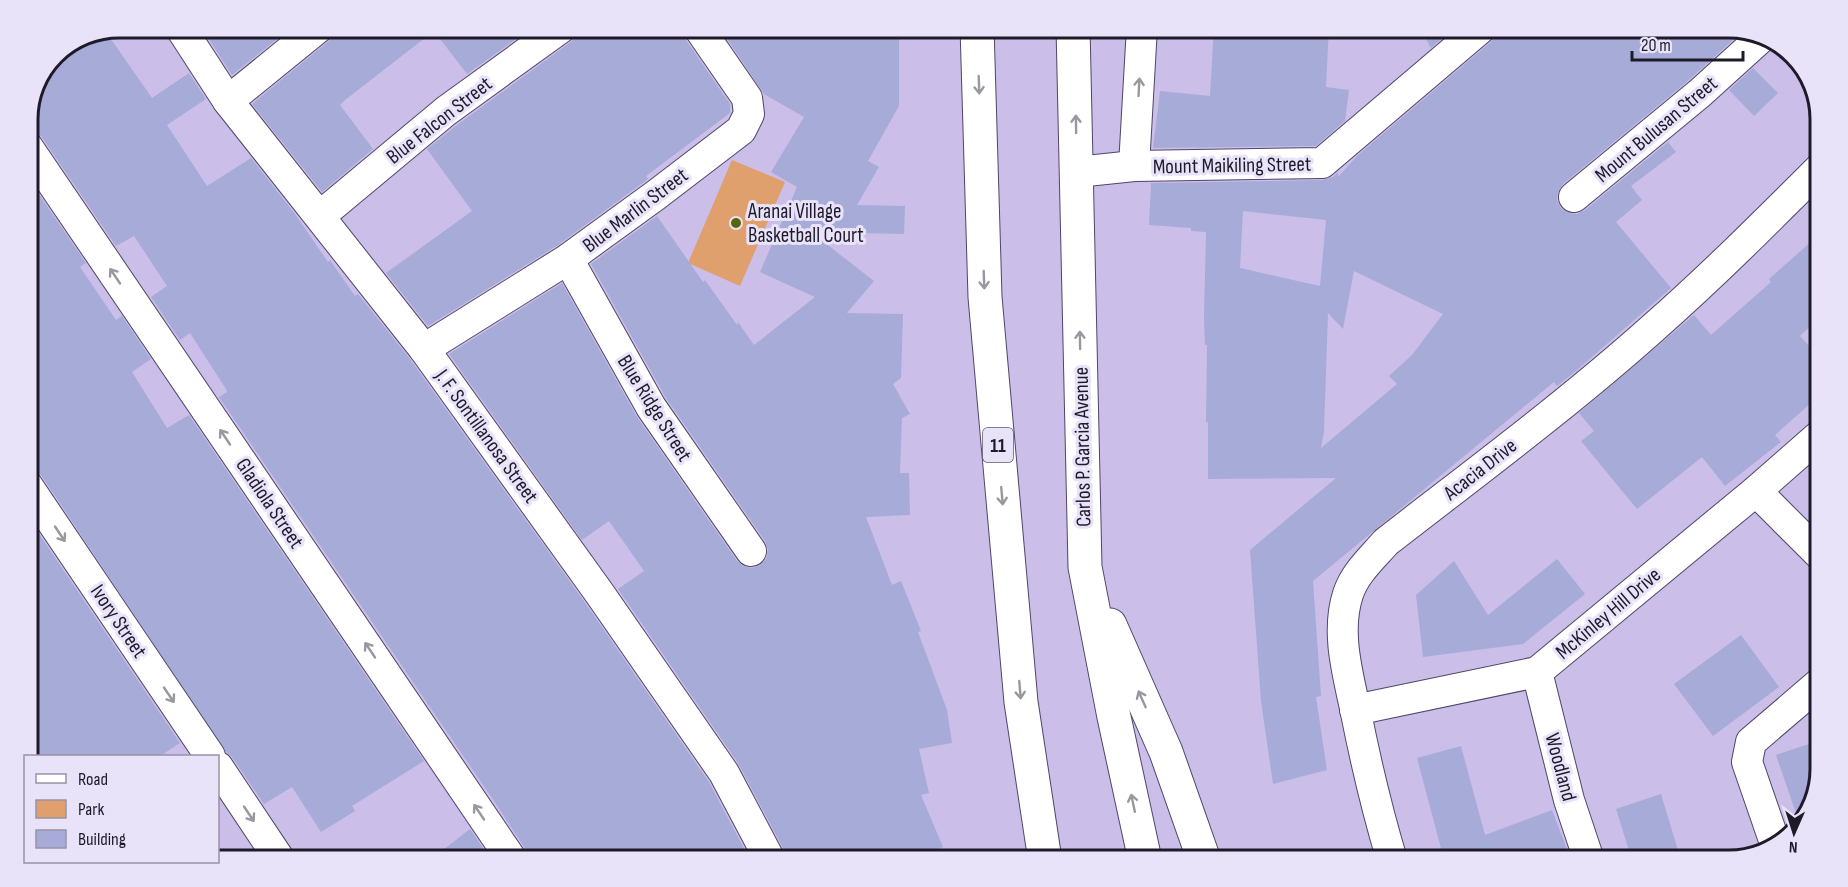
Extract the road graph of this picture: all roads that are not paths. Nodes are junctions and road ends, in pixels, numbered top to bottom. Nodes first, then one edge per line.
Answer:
1 (187, 38) edge
2 (305, 38) edge
3 (547, 38) edge
4 (706, 38) edge
5 (977, 38) edge
6 (1073, 38) edge
7 (1141, 38) edge
8 (1469, 38) edge
9 (1756, 42) edge
10 (228, 101) junction
11 (38, 162) edge
12 (1134, 166) junction
13 (1077, 172) junction
14 (1810, 178) edge
15 (1574, 197) dead end
16 (320, 216) junction
17 (568, 259) junction
18 (424, 349) junction
19 (1810, 444) edge
20 (1756, 491) junction
21 (38, 501) edge
22 (1810, 545) edge
23 (751, 550) dead end
24 (1085, 567) junction
25 (1537, 672) junction
26 (1810, 691) edge
27 (1355, 710) junction
28 (209, 755) edge
29 (219, 768) edge
30 (1764, 811) edge
31 (273, 850) edge
32 (505, 850) edge
33 (765, 850) edge
34 (1043, 850) edge
35 (1143, 850) edge
36 (1200, 850) edge
37 (1389, 850) edge
38 (1586, 850) edge

1 - 10 street, J. F. Sontillanosa Street
2 - 10 street
3 - 16 street, Blue Falcon Street
4 - 17 street, Blue Marlin Street
5 -> 34 main road, 11
13 -> 6 main road, Carlos P. Garcia Avenue
12 -> 7 street
8 - 12 street, Mount Maikiling Street
9 - 15 street, Mount Bulusan Street
10 - 16 street, J. F. Sontillanosa Street
32 -> 11 street, Gladiola Street
12 - 13 street, Mount Maikiling Street
24 -> 13 main road, Carlos P. Garcia Avenue
14 - 27 street, Acacia Drive
16 - 18 street, J. F. Sontillanosa Street
17 - 18 street, Blue Marlin Street
17 - 23 street, Blue Ridge Street
18 - 33 street, J. F. Sontillanosa Street
19 - 20 street, McKinley Hill Drive
20 - 22 street
20 - 25 street, McKinley Hill Drive
21 -> 28 street, Ivory Street
35 -> 24 main road, Carlos P. Garcia Avenue
36 -> 24 main road
25 - 27 street, McKinley Hill Drive
25 - 38 street, Woodland
26 - 30 street
27 - 37 street, Acacia Drive
29 -> 31 street

